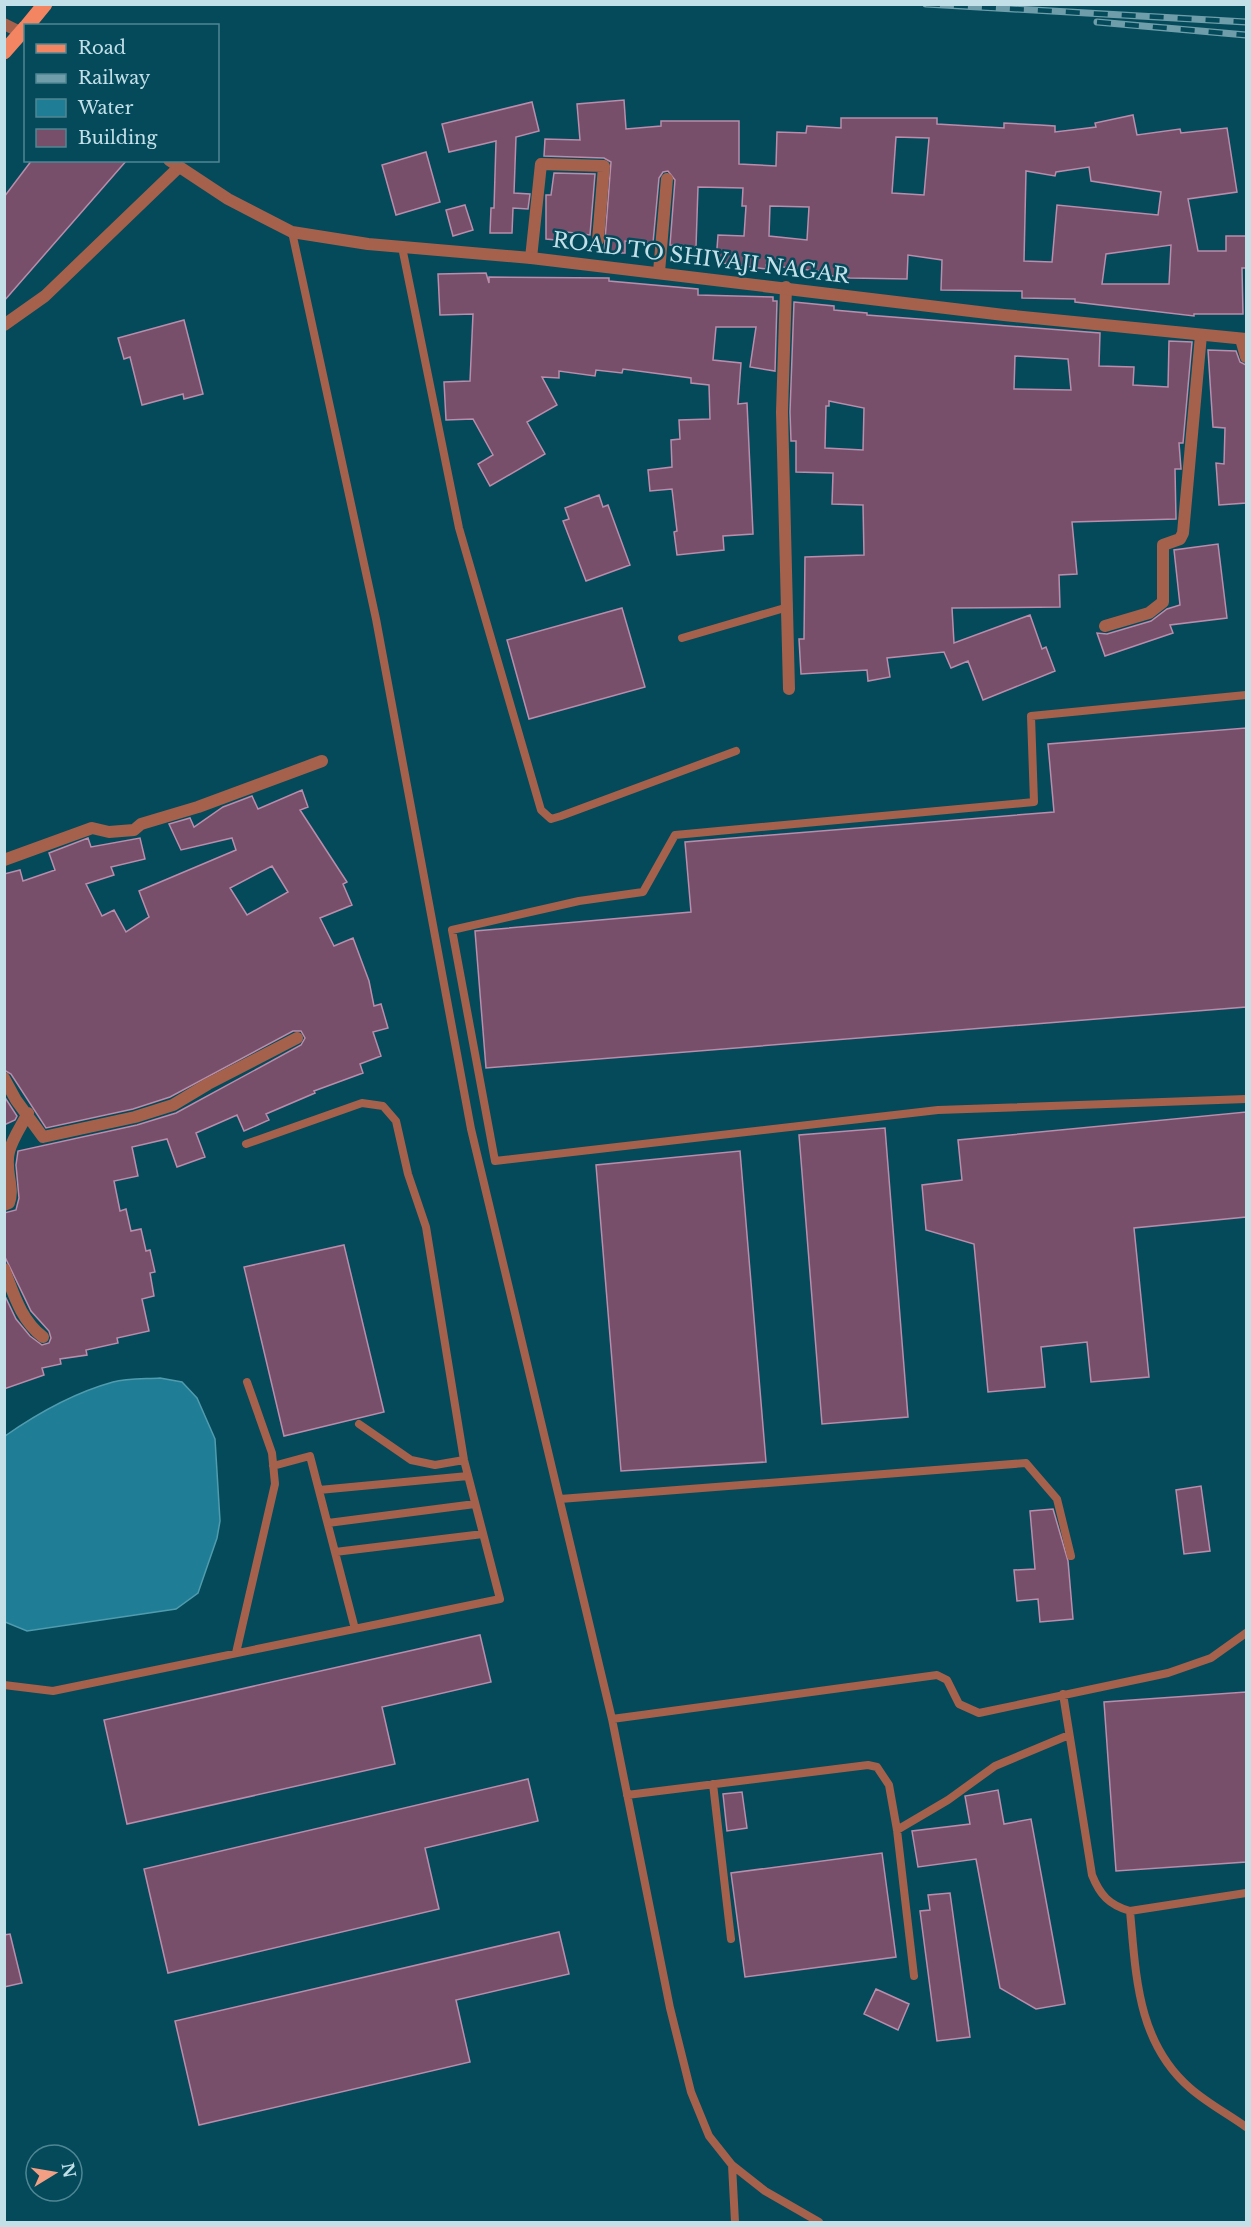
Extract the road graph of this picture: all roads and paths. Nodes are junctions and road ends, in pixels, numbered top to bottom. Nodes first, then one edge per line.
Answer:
1 (45, 4) edge
2 (4, 24) edge
3 (30, 24) edge
4 (24, 30) edge
5 (24, 31) edge
6 (4, 52) edge
7 (174, 164) edge
8 (667, 179) dead end
9 (292, 232) junction
10 (598, 240) dead end
11 (402, 247) junction
12 (531, 258) junction
13 (659, 272) junction
14 (786, 287) junction
15 (4, 325) edge
16 (1201, 335) junction
17 (1244, 339) edge
18 (1246, 357) edge
19 (788, 607) junction
20 (1105, 626) dead end
21 (682, 638) dead end
22 (789, 689) dead end
23 (1246, 695) edge
24 (736, 751) dead end
25 (322, 761) dead end
26 (4, 860) edge
27 (297, 1038) dead end
28 (4, 1078) edge
29 (1246, 1099) edge
30 (28, 1113) junction
31 (246, 1144) dead end
32 (4, 1205) edge
33 (4, 1269) edge
34 (43, 1337) dead end
35 (247, 1382) dead end
36 (359, 1424) dead end
37 (464, 1460) junction
38 (273, 1466) junction
39 (468, 1476) junction
40 (319, 1490) junction
41 (560, 1499) junction
42 (475, 1504) junction
43 (328, 1523) junction
44 (483, 1534) junction
45 (335, 1552) junction
46 (1071, 1556) dead end
47 (355, 1629) junction
48 (1246, 1633) edge
49 (236, 1653) junction
50 (4, 1685) edge
51 (1063, 1694) junction
52 (612, 1719) junction
53 (1069, 1735) junction
54 (713, 1784) junction
55 (627, 1795) junction
56 (897, 1830) junction
57 (1246, 1893) edge
58 (1130, 1911) junction
59 (731, 1939) dead end
60 (914, 1976) dead end
61 (1246, 2127) edge
62 (732, 2165) junction
63 (735, 2223) edge
64 (819, 2223) edge

1 - 3 main road
2 - 4 street
5 - 6 main road
7 - 9 street, ROAD TO SHIVAJI NAGAR
7 - 15 street
8 - 13 street
9 - 11 street, ROAD TO SHIVAJI NAGAR
9 - 41 lane
10 - 12 street
11 - 12 street, ROAD TO SHIVAJI NAGAR
11 - 24 lane
12 - 13 street, ROAD TO SHIVAJI NAGAR
13 - 14 street, ROAD TO SHIVAJI NAGAR
14 - 16 street, ROAD TO SHIVAJI NAGAR
14 - 19 street
16 - 17 street, ROAD TO SHIVAJI NAGAR
16 - 20 street
17 - 18 street
19 - 21 lane
19 - 22 street
23 - 29 lane
25 - 26 street
27 - 30 street
28 - 30 street
30 - 32 street
31 - 37 lane
33 - 34 street
35 - 38 lane
36 - 37 lane
37 - 39 lane
38 - 40 lane
38 - 49 lane
39 - 40 lane
39 - 42 lane
40 - 43 lane
41 - 46 lane
41 - 52 lane
42 - 43 lane
42 - 44 lane
43 - 45 lane
44 - 45 lane
44 - 47 lane
45 - 47 lane
47 - 49 lane
48 - 51 lane
49 - 50 lane
51 - 52 lane
51 - 53 lane
52 - 55 lane
53 - 56 lane
53 - 58 lane
54 - 55 lane
54 - 56 lane
54 - 59 lane
55 - 62 lane
56 - 60 lane
57 - 58 lane
58 - 61 lane
62 - 63 lane
62 - 64 lane

